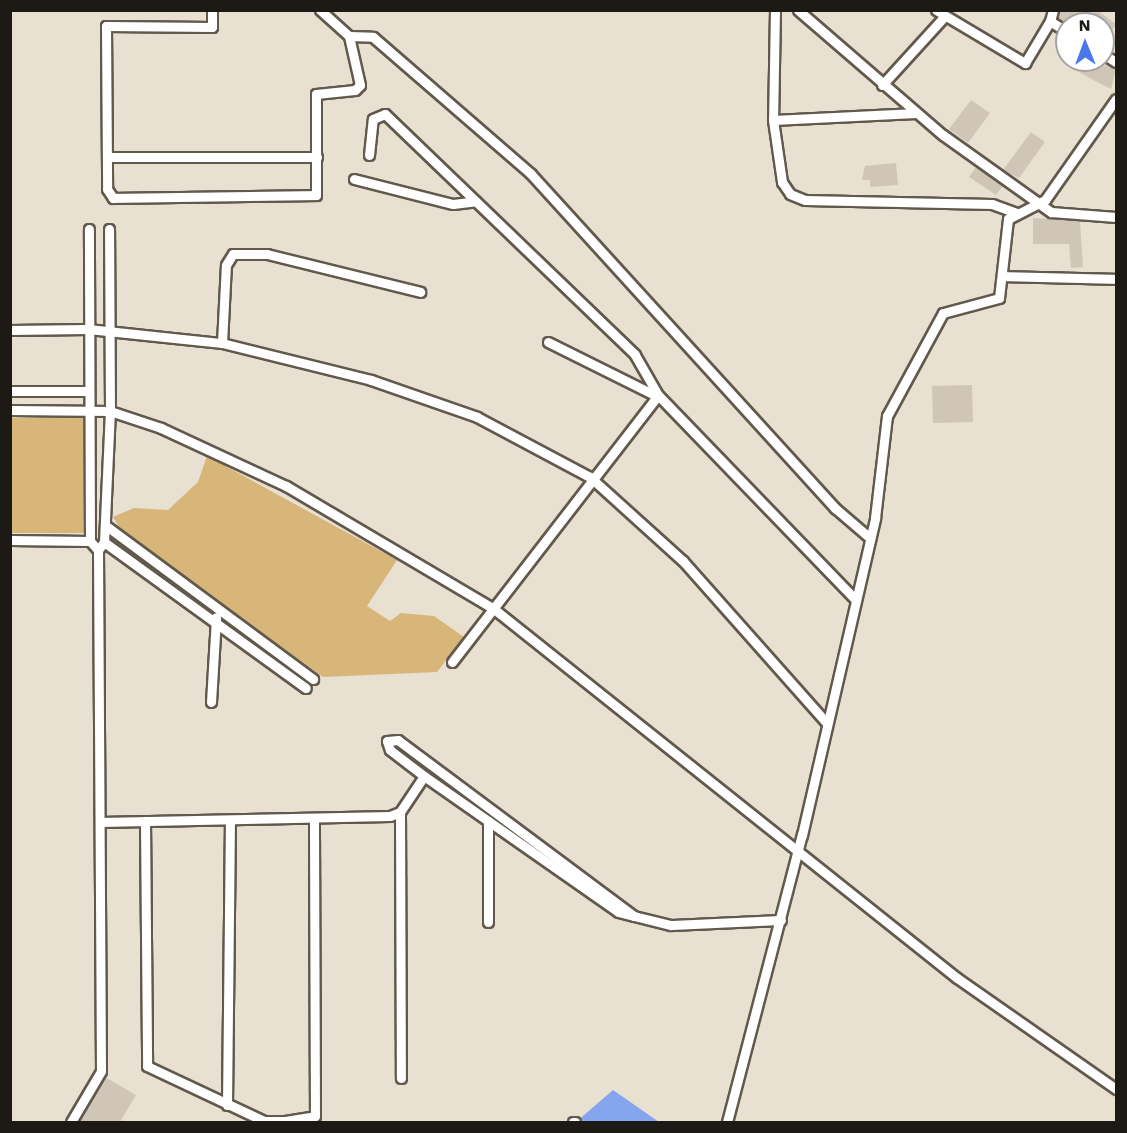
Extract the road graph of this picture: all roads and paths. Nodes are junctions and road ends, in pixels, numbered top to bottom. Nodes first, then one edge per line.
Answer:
1 (212, 10) edge
2 (320, 10) edge
3 (775, 10) edge
4 (798, 10) edge
5 (936, 10) edge
6 (1053, 10) edge
7 (943, 18) junction
8 (1050, 21) junction
9 (1055, 24) edge
10 (349, 36) junction
11 (882, 85) junction
12 (1116, 99) edge
13 (916, 113) junction
14 (773, 120) junction
15 (369, 155) dead end
16 (107, 157) junction
17 (317, 157) junction
18 (354, 179) dead end
19 (476, 201) junction
20 (1040, 204) junction
21 (1017, 213) junction
22 (1116, 217) edge
23 (88, 229) dead end
24 (108, 229) dead end
25 (1004, 276) junction
26 (1116, 279) edge
27 (420, 292) dead end
28 (88, 329) junction
29 (10, 330) edge
30 (110, 331) junction
31 (548, 342) dead end
32 (222, 343) junction
33 (10, 391) edge
34 (87, 391) junction
35 (656, 395) junction
36 (10, 410) edge
37 (88, 410) junction
38 (110, 411) junction
39 (590, 477) junction
40 (105, 525) junction
41 (870, 538) junction
42 (10, 540) edge
43 (90, 541) junction
44 (101, 546) junction
45 (855, 599) junction
46 (494, 609) junction
47 (220, 610) junction
48 (214, 621) junction
49 (452, 662) dead end
50 (313, 679) dead end
51 (306, 688) dead end
52 (211, 702) dead end
53 (826, 722) junction
54 (424, 776) junction
55 (400, 813) junction
56 (314, 818) junction
57 (230, 820) junction
58 (488, 820) junction
59 (145, 821) junction
60 (100, 822) junction
61 (797, 853) junction
62 (634, 916) junction
63 (781, 920) junction
64 (488, 922) dead end
65 (401, 1078) dead end
66 (1116, 1089) edge
67 (227, 1105) junction
68 (71, 1122) edge
69 (727, 1122) edge

1 - 16 street
2 - 10 street
3 - 14 street
4 - 11 street
5 - 7 street
6 - 8 street
7 - 8 street
7 - 11 street
8 - 9 street
10 - 17 street
10 - 41 street
11 - 13 street
12 - 20 street
13 - 14 street
13 - 20 street
14 - 21 street
15 - 19 street
16 - 17 street
16 - 17 street
18 - 19 street
19 - 35 street
20 - 21 street
20 - 22 street
21 - 25 street
23 - 28 street
24 - 30 street
25 - 26 street
25 - 41 street
27 - 32 street
28 - 29 street
28 - 30 street
28 - 34 street
30 - 32 street
30 - 38 street
31 - 35 street
32 - 39 street
33 - 34 street
34 - 37 street
35 - 39 street
35 - 45 street
36 - 37 street
37 - 38 street
37 - 43 street
38 - 40 street
38 - 46 street
39 - 46 street
39 - 53 street
40 - 44 street
40 - 47 street
41 - 45 street
42 - 43 street
43 - 44 street
44 - 48 street
44 - 60 street
45 - 53 street
46 - 49 street
46 - 61 street
47 - 48 street
47 - 50 street
48 - 51 street
48 - 52 street
53 - 61 street
54 - 55 street
54 - 58 street
54 - 62 street
55 - 56 street
55 - 65 street
56 - 57 street
56 - 67 street
57 - 59 street
57 - 67 street
58 - 62 street
58 - 64 street
59 - 60 street
59 - 67 street
60 - 68 street
61 - 63 street
61 - 66 street
62 - 63 street
63 - 69 street

